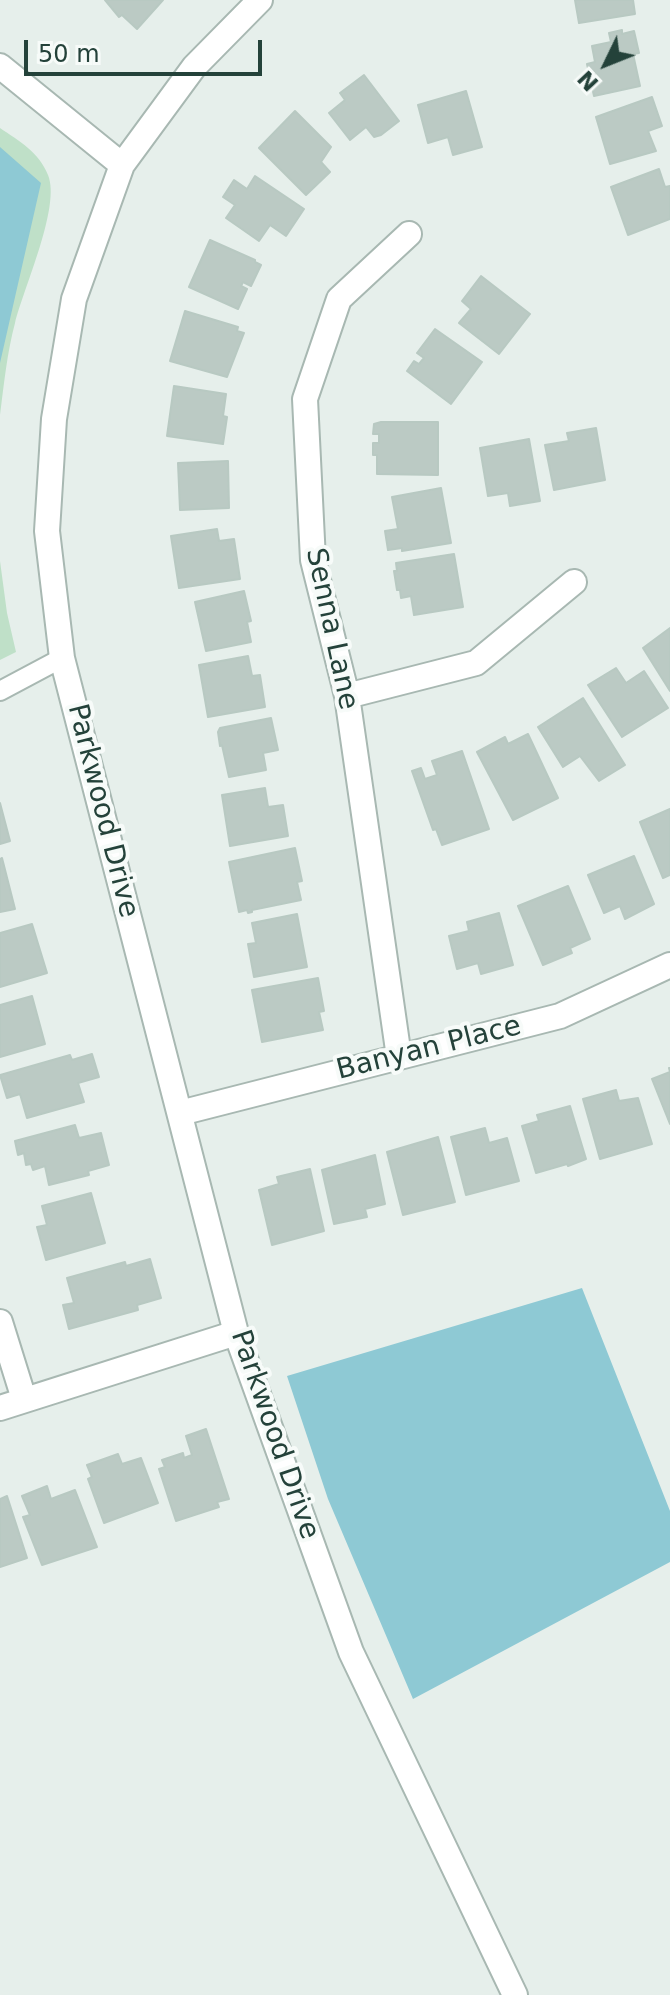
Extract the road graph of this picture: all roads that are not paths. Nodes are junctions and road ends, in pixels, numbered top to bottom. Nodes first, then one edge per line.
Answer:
1 (260, 0) edge
2 (0, 66) edge
3 (122, 165) junction
4 (409, 234) dead end
5 (574, 582) dead end
6 (62, 658) junction
7 (0, 691) edge
8 (347, 696) junction
9 (670, 965) edge
10 (399, 1057) junction
11 (180, 1113) junction
12 (0, 1322) edge
13 (236, 1333) junction
14 (24, 1399) junction
15 (0, 1408) edge
16 (515, 1995) edge

1 - 3 street, Parkwood Drive
2 - 3 street
3 - 6 street, Parkwood Drive
4 - 8 street, Senna Lane
5 - 8 street
6 - 7 lane
6 - 11 street, Parkwood Drive
8 - 10 street, Senna Lane
9 - 10 street, Banyan Place
10 - 11 street, Banyan Place
11 - 13 street, Parkwood Drive
12 - 14 street
13 - 14 street
13 - 16 street, Parkwood Drive
14 - 15 street

